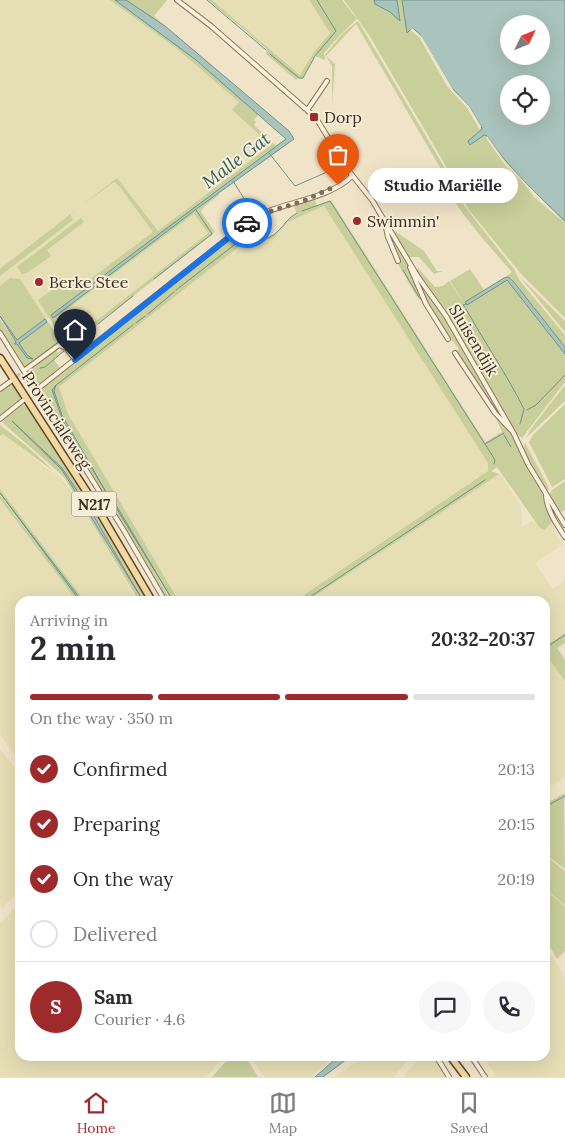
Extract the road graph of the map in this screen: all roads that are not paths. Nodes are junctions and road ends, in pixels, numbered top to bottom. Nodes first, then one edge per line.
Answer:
1 (177, 0) edge
2 (327, 80) dead end
3 (308, 109) junction
4 (352, 176) junction
5 (385, 221) junction
6 (398, 261) dead end
7 (410, 264) junction
8 (0, 333) edge
9 (448, 340) dead end
10 (455, 353) dead end
11 (0, 358) edge
12 (75, 360) junction
13 (25, 370) tunnel mouth
14 (11, 381) tunnel mouth
15 (0, 389) edge
16 (35, 391) junction
17 (26, 398) junction
18 (0, 419) edge
19 (513, 431) junction
20 (546, 493) junction
21 (565, 525) edge
22 (565, 537) edge
23 (149, 596) edge
24 (162, 596) edge
25 (439, 1061) edge
26 (453, 1061) edge
27 (454, 1061) edge
28 (475, 1061) edge
29 (449, 1077) edge
30 (462, 1077) edge
31 (466, 1077) edge
32 (485, 1077) edge

1 - 3 street, Sluisendijk
2 - 3 street
3 - 4 street, Sluisendijk
4 - 5 street, Sluisendijk
4 - 12 street
5 - 6 street, Sluisendijk
5 - 7 street, Sluisendijk
7 - 9 street, Sluisendijk
7 - 19 street, Sluisendijk
8 - 16 street, Provincialeweg
10 - 19 street, Sluisendijk
11 - 17 main road, Provincialeweg / N217
12 - 13 street
12 - 16 street
14 - 15 street
16 - 24 street, Provincialeweg
17 - 18 street
17 - 23 main road, Provincialeweg / N217
19 - 20 street, Sluisendijk
20 - 21 street, Sluisendijk
20 - 22 street
25 - 29 street
26 - 30 main road
27 - 31 main road
28 - 32 street

